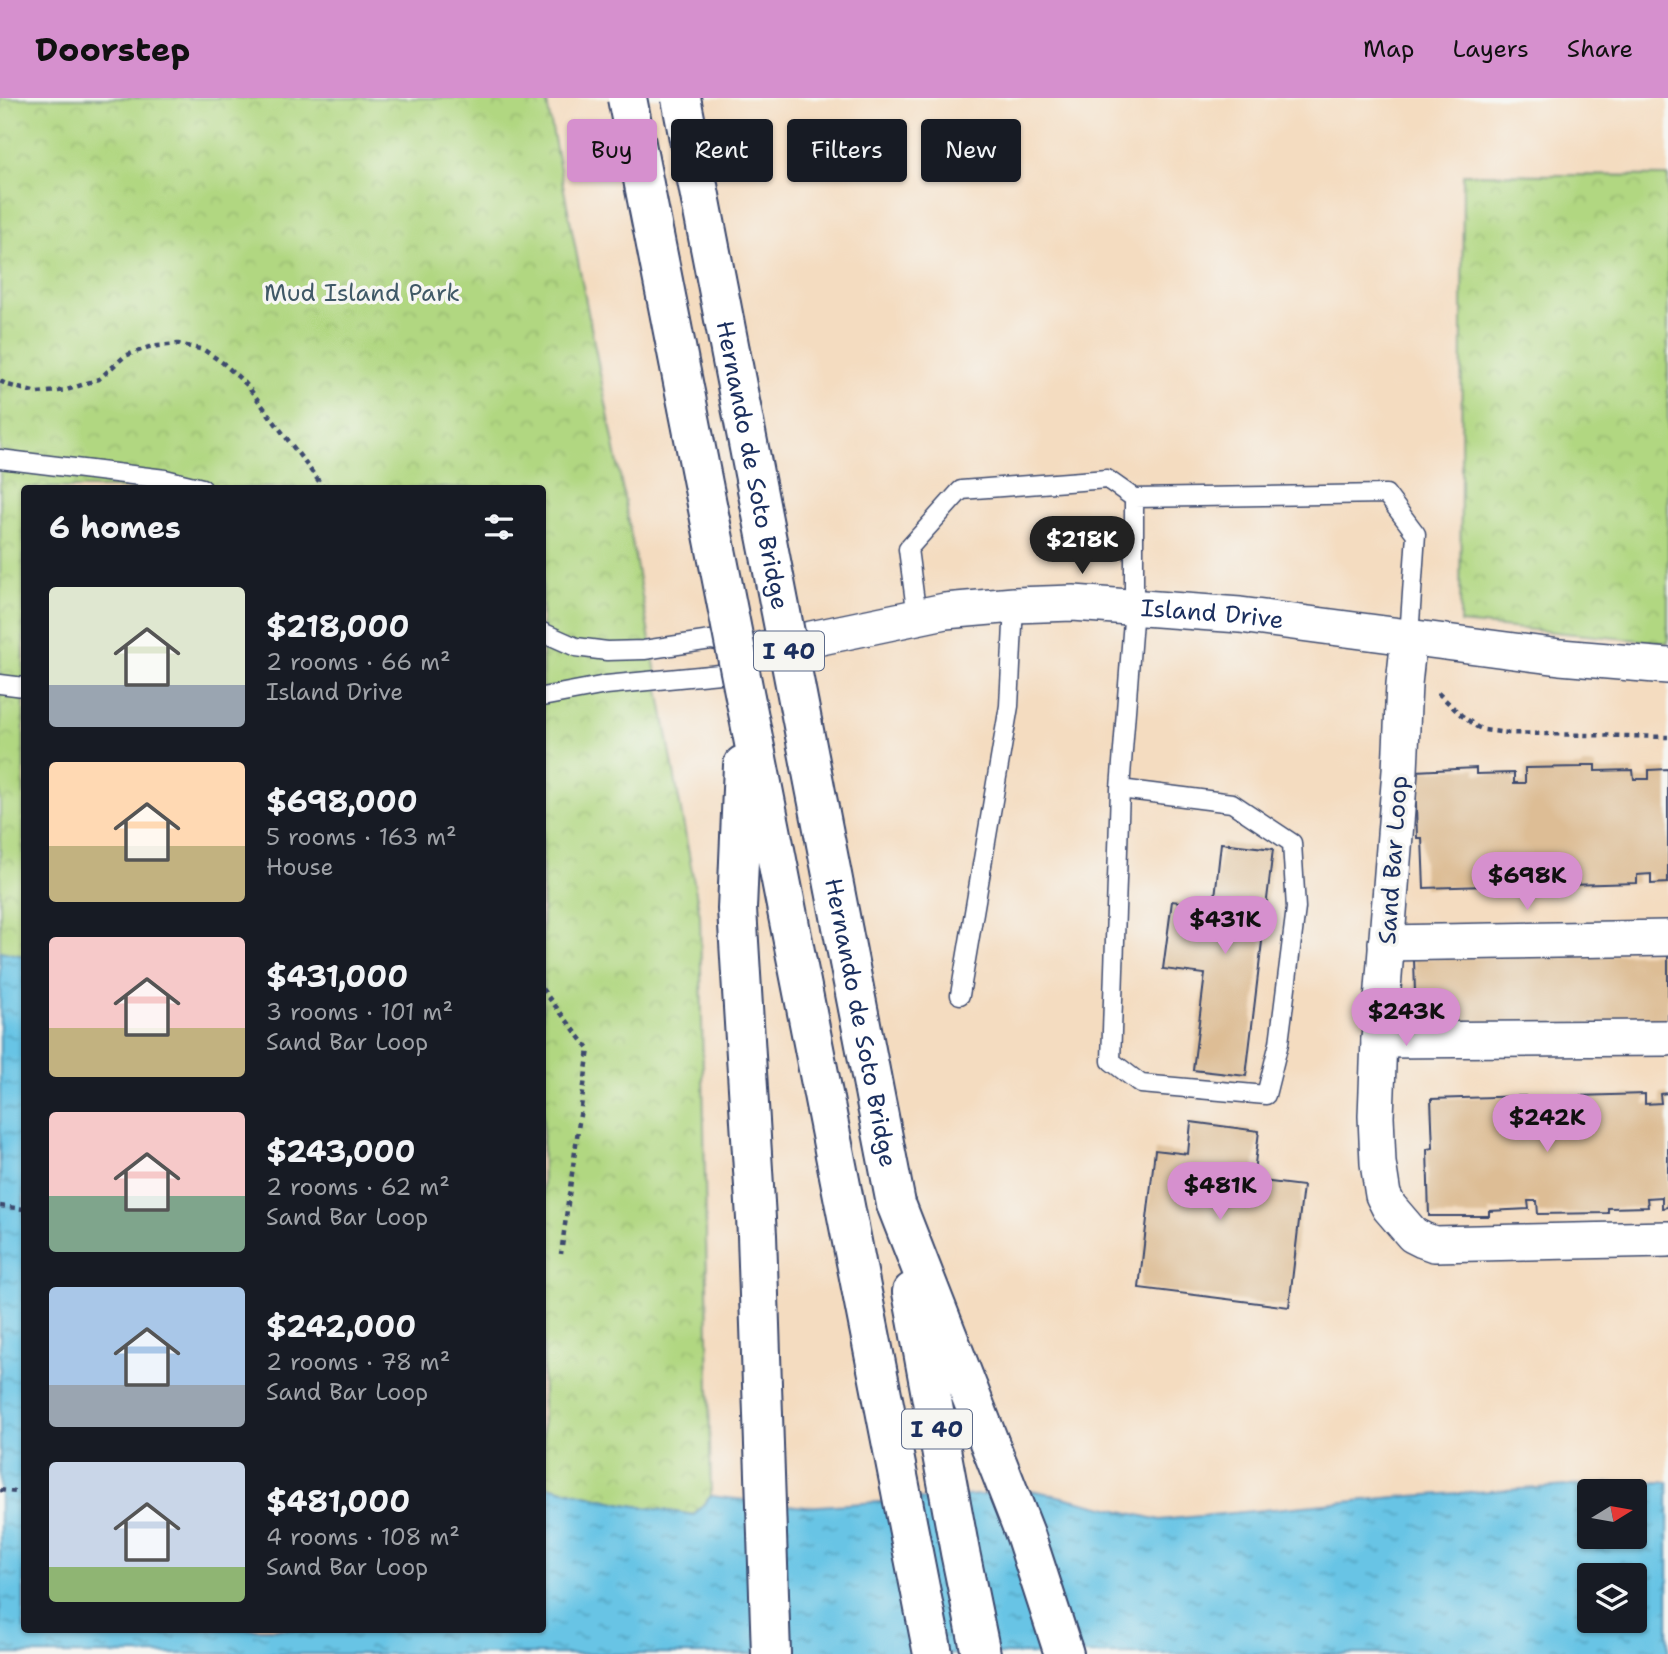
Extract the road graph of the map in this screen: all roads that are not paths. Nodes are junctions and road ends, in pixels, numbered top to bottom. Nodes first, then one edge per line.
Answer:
1 (628, 98) edge
2 (681, 98) edge
3 (0, 459) edge
4 (190, 485) edge
5 (1134, 499) junction
6 (1014, 605) junction
7 (1134, 607) junction
8 (916, 617) junction
9 (546, 634) edge
10 (1409, 637) junction
11 (759, 650) junction
12 (1668, 666) edge
13 (0, 684) edge
14 (21, 687) edge
15 (546, 696) edge
16 (746, 702) junction
17 (1119, 789) junction
18 (1668, 938) edge
19 (1386, 943) junction
20 (960, 995) dead end
21 (1668, 1038) edge
22 (1379, 1040) junction
23 (896, 1204) junction
24 (1668, 1239) edge
25 (771, 1654) edge
26 (933, 1654) edge
27 (981, 1654) edge
28 (1064, 1654) edge

1 - 16 highway, I 40, bridge
2 - 23 highway, Hernando de Soto Bridge / I 40, bridge
3 - 4 lane
5 - 7 lane
5 - 8 lane
5 - 10 lane
6 - 7 street, Island Drive
6 - 8 street, Island Drive
6 - 20 lane
7 - 10 street, Island Drive
7 - 17 lane
8 - 11 street, Island Drive
9 - 11 lane
10 - 12 street, Island Drive
10 - 19 street, Sand Bar Loop
11 - 15 lane
13 - 14 lane
16 - 25 highway
16 - 26 highway, I 40
17 - 17 lane
18 - 19 street
19 - 22 street, Sand Bar Loop
21 - 22 street
22 - 24 street, Sand Bar Loop
23 - 27 highway, I 40
23 - 28 highway

